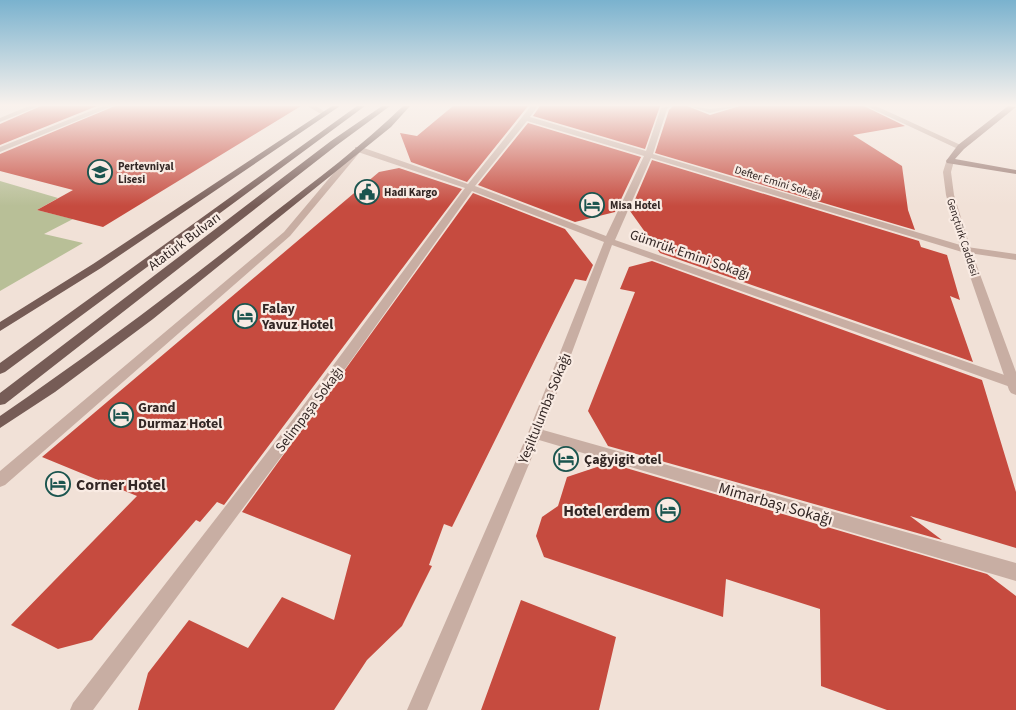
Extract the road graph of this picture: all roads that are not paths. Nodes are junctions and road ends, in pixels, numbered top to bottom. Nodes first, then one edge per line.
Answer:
1 (27, 139) edge
2 (287, 139) edge
3 (316, 139) edge
4 (340, 139) edge
5 (369, 139) edge
6 (509, 139) edge
7 (598, 139) edge
8 (654, 139) edge
9 (943, 139) edge
10 (971, 139) edge
11 (961, 147) junction
12 (358, 149) junction
13 (0, 150) edge
14 (649, 154) junction
15 (952, 158) junction
16 (1016, 167) edge
17 (1016, 172) edge
18 (470, 187) junction
19 (609, 241) junction
20 (966, 250) junction
21 (1016, 257) edge
22 (0, 328) edge
23 (0, 369) edge
24 (1015, 386) edge
25 (0, 400) edge
26 (0, 423) edge
27 (535, 433) junction
28 (0, 480) edge
29 (1016, 572) edge
30 (80, 710) edge
31 (417, 710) edge

1 - 13 street
2 - 22 main road
3 - 23 main road, Atatürk Bulvarı
4 - 25 main road, Atatürk Bulvarı
5 - 12 main road
6 - 18 street, Selimpaşa Sokağı
7 - 14 street, Defter Emini Sokağı
8 - 14 street, Yeşiltulumba Sokağı
9 - 11 street
10 - 11 main road
11 - 15 main road
12 - 18 street, Gümrük Emini Sokağı
12 - 26 main road
12 - 28 street
14 - 19 street, Yeşiltulumba Sokağı
14 - 20 street, Defter Emini Sokağı
15 - 16 main road
15 - 17 main road
15 - 20 street, Gençtürk Caddesi
18 - 19 street, Gümrük Emini Sokağı
18 - 30 street, Selimpaşa Sokağı
19 - 24 street, Gümrük Emini Sokağı
19 - 27 street, Yeşiltulumba Sokağı
20 - 21 street, Defter Emini Sokağı
20 - 24 street, Gençtürk Caddesi
27 - 29 street, Mimarbaşı Sokağı
27 - 31 street, Yeşiltulumba Sokağı

